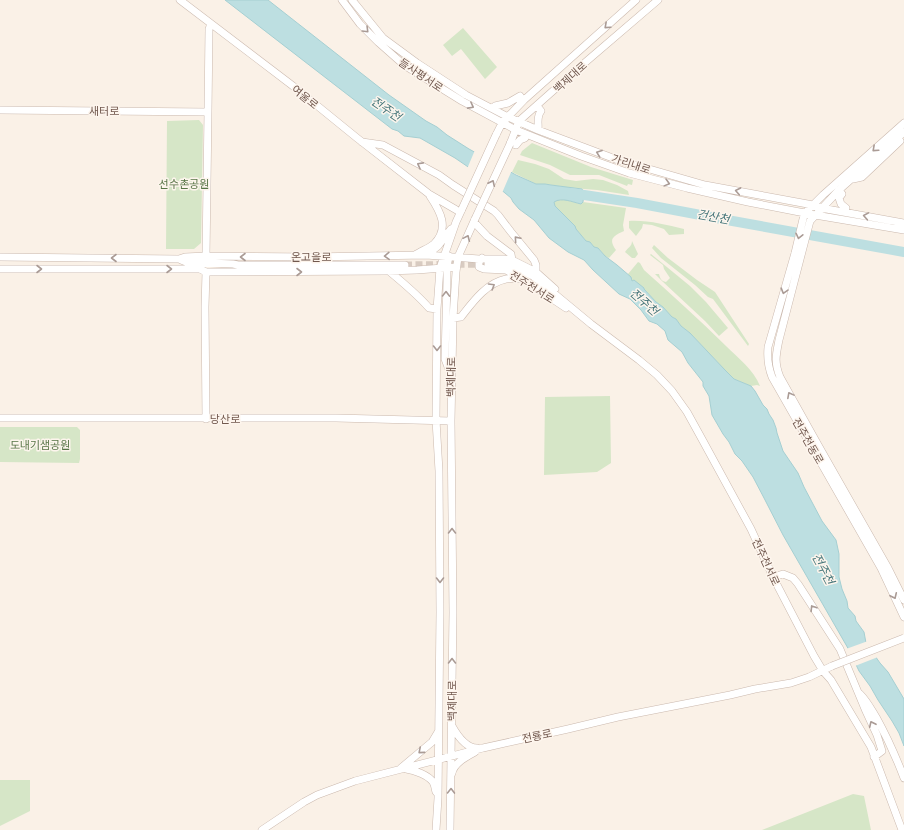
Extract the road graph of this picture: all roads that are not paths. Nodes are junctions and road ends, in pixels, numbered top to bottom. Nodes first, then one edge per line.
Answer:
1 (180, 0) edge
2 (342, 0) edge
3 (352, 0) edge
4 (636, 0) edge
5 (658, 0) edge
6 (211, 24) junction
7 (593, 38) junction
8 (603, 48) junction
9 (524, 100) junction
10 (537, 106) junction
11 (493, 108) junction
12 (0, 110) edge
13 (208, 112) junction
14 (508, 117) junction
15 (519, 121) junction
16 (502, 123) junction
17 (904, 123) edge
18 (516, 130) junction
19 (538, 130) junction
20 (904, 132) edge
21 (526, 134) junction
22 (904, 138) edge
23 (362, 142) junction
24 (510, 144) junction
25 (851, 180) junction
26 (839, 190) junction
27 (429, 194) junction
28 (813, 205) junction
29 (821, 208) junction
30 (461, 210) junction
31 (845, 212) junction
32 (808, 217) junction
33 (475, 220) junction
34 (456, 222) junction
35 (904, 223) edge
36 (904, 230) edge
37 (414, 255) junction
38 (426, 255) junction
39 (206, 256) junction
40 (446, 256) junction
41 (0, 257) edge
42 (458, 257) junction
43 (482, 258) junction
44 (179, 259) junction
45 (512, 260) junction
46 (488, 264) tunnel mouth
47 (238, 265) junction
48 (405, 265) tunnel mouth
49 (456, 267) junction
50 (443, 268) junction
51 (0, 269) edge
52 (203, 270) junction
53 (389, 271) junction
54 (536, 272) junction
55 (522, 279) junction
56 (437, 309) junction
57 (453, 318) junction
58 (589, 323) junction
59 (451, 374) junction
60 (0, 418) edge
61 (206, 418) junction
62 (436, 420) junction
63 (451, 420) junction
64 (773, 577) junction
65 (904, 600) edge
66 (904, 617) edge
67 (904, 638) edge
68 (823, 671) junction
69 (858, 692) junction
70 (452, 726) junction
71 (439, 730) junction
72 (482, 748) junction
73 (450, 756) junction
74 (874, 757) junction
75 (438, 760) junction
76 (401, 769) junction
77 (451, 777) junction
78 (904, 778) edge
79 (438, 798) junction
80 (262, 830) edge
81 (436, 830) edge
82 (450, 830) edge
83 (902, 830) edge

1 - 6 street, 여울로
2 -> 16 street, 들사평서로
3 - 11 street, 가리내로
4 -> 7 street, 백제대로
5 - 8 street, 백제대로
6 - 13 street
6 - 23 street, 여울로
7 - 8 street
7 - 9 street, 백제대로
8 - 10 street, 백제대로
9 - 11 street
9 - 14 street, 백제대로
10 - 15 street, 백제대로
10 - 19 street
11 - 14 street, 가리내로
12 - 13 street, 새터로
13 - 39 street
14 - 15 street, 가리내로
14 - 16 street, 백제대로
15 - 18 street, 백제대로
15 - 19 street, 가리내로
16 - 18 street, 들사평서로
16 - 30 street, 백제대로, bridge
17 -> 28 street
18 - 21 street, 가리내로
18 - 24 street, 백제대로
28 -> 19 street, 가리내로
20 - 25 street
21 - 24 street
21 -> 32 street, 가리내로
22 - 25 street
23 - 27 street, 여울로
54 -> 23 street
33 -> 24 street, 백제대로, bridge
25 - 26 street
26 - 29 street
26 - 31 street
27 - 30 street
27 - 37 street
28 - 29 street, 가리내로
28 - 32 street
29 - 31 street, 가리내로
29 - 32 street
30 - 34 street, 백제대로
35 -> 31 street, 가리내로
32 - 36 street, 가리내로
65 -> 32 street, 전주천동로
32 -> 66 street, 전주천동로
42 -> 33 street, 백제대로
33 - 45 street
34 - 38 street
34 - 40 street, 백제대로
37 - 38 street, 온고을로
37 -> 39 street, 온고을로
38 - 40 street, 온고을로
39 - 44 street, 온고을로
40 - 42 street, 온고을로
40 - 50 street, 백제대로
44 -> 41 street, 온고을로
42 - 43 street, 온고을로
42 - 49 street, 백제대로
43 - 45 street, 온고을로
43 - 55 street, 전주천서로
44 - 47 street, 온고을로
45 - 54 street
46 - 58 street, 전주천서로
47 - 48 street, 온고을로
47 - 52 street, 온고을로
49 - 50 street, 온고을로
49 - 57 street, 백제대로
50 - 53 street, 온고을로
50 - 56 street, 백제대로
59 -> 50 street
51 -> 52 street, 온고을로
52 -> 53 street, 온고을로
52 - 61 street
53 - 56 street
54 - 58 street
57 -> 55 street
55 - 58 street, 전주천서로
56 -> 62 street, 백제대로
57 - 59 street, 백제대로
58 - 64 street, 전주천서로
59 - 63 street, 백제대로
60 - 61 street, 당산로
61 - 62 street, 당산로
62 - 63 street, 당산로
62 -> 71 street, 백제대로
70 -> 63 street, 백제대로
64 - 68 street, 전주천서로
69 -> 64 street
67 - 68 street, 전룡로, bridge
68 - 72 street, 전룡로
68 - 74 street, 전주천서로
74 -> 69 street
69 - 78 street
70 - 72 street
70 - 73 street, 백제대로
71 - 75 street, 백제대로
71 -> 76 street
72 - 73 street, 전룡로
72 - 77 street
73 - 75 street, 전룡로
73 - 77 street, 백제대로
74 - 83 street, 전주천서로
75 - 76 street, 전룡로
75 - 79 street, 백제대로
76 - 79 street
76 - 80 street, 전룡로
82 -> 77 street, 백제대로
79 - 81 street, 백제대로

